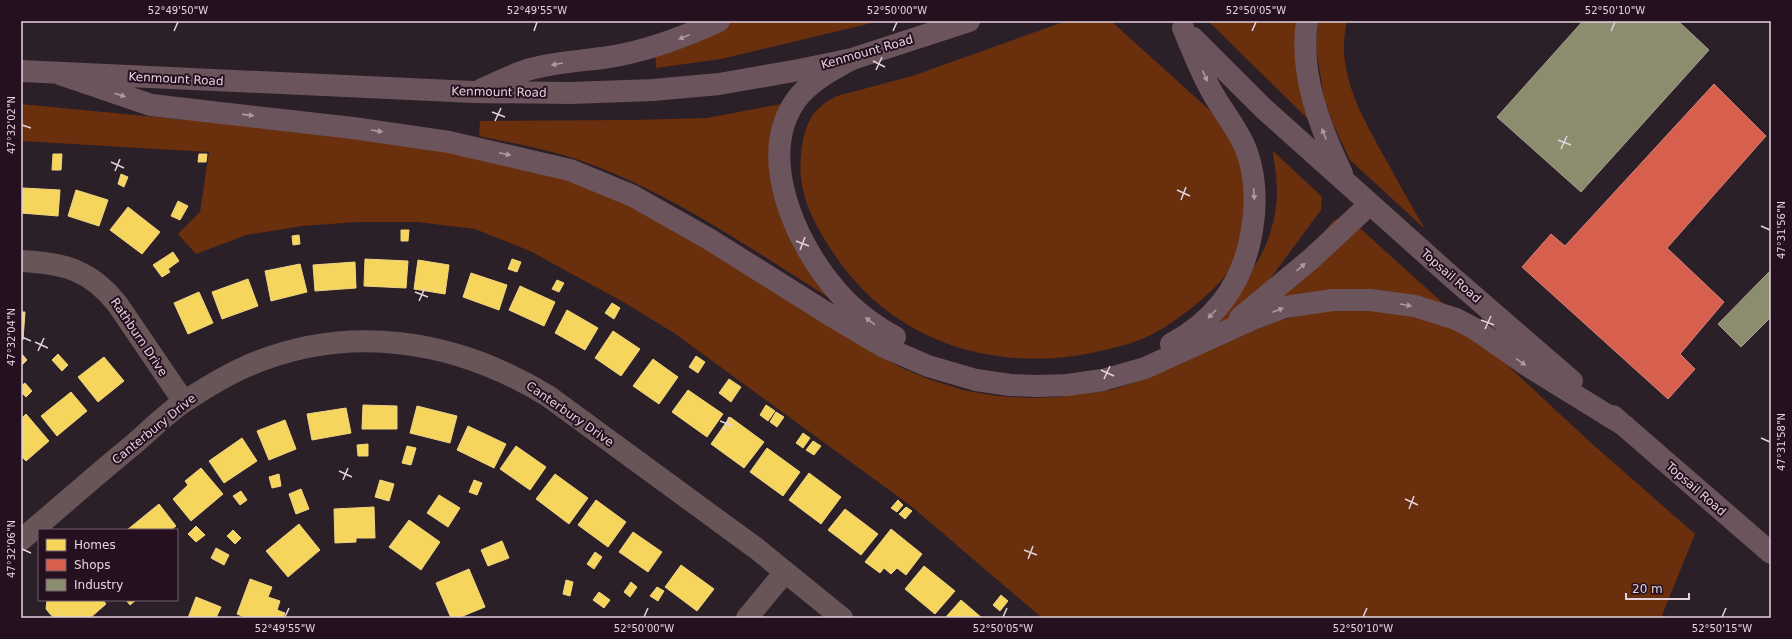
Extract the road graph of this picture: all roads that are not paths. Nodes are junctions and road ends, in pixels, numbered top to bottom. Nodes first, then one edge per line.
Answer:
1 (719, 21) edge
2 (969, 21) edge
3 (1307, 21) edge
4 (1179, 24) edge
5 (852, 59) junction
6 (21, 71) edge
7 (56, 74) junction
8 (474, 92) junction
9 (1346, 182) junction
10 (1370, 204) junction
11 (21, 261) edge
12 (1216, 336) junction
13 (184, 402) junction
14 (1625, 426) junction
15 (21, 540) edge
16 (1771, 553) edge
17 (785, 572) junction
18 (747, 618) edge
19 (842, 618) edge

1 -> 8 main road
2 - 5 main road, Kenmount Road
9 -> 3 main road
4 -> 5 main road
4 - 9 main road, Topsail Road
5 - 8 main road, Kenmount Road
6 - 7 main road, Kenmount Road
7 - 8 main road, Kenmount Road
7 -> 12 main road
9 - 10 main road, Topsail Road
12 -> 10 main road
10 - 14 main road, Topsail Road
11 - 13 street, Rathburn Drive
12 -> 14 main road
13 - 15 street, Canterbury Drive
13 - 17 street, Canterbury Drive
14 - 16 main road, Topsail Road
17 - 18 street
17 - 19 street, Canterbury Drive

